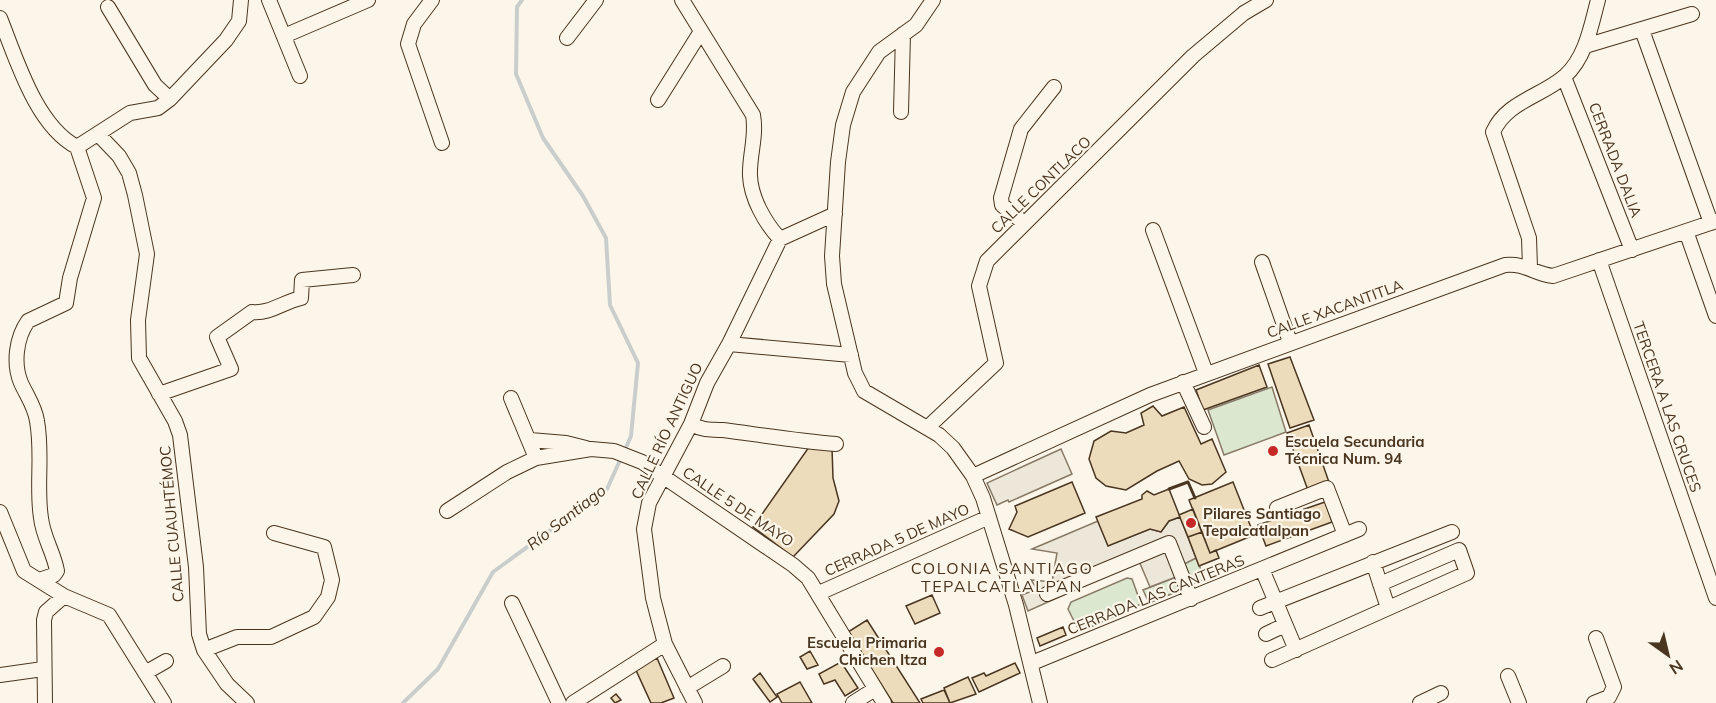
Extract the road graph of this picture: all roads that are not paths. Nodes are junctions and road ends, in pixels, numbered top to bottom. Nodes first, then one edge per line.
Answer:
1 (241, 0) edge
2 (269, 0) edge
3 (368, 0) edge
4 (432, 0) edge
5 (596, 0) edge
6 (682, 0) edge
7 (933, 0) edge
8 (1266, 0) edge
9 (1598, 0) edge
10 (108, 7) dead end
11 (1692, 14) dead end
12 (0, 18) edge
13 (1642, 30) junction
14 (700, 33) junction
15 (903, 34) junction
16 (284, 36) junction
17 (567, 38) dead end
18 (1585, 46) junction
19 (300, 76) dead end
20 (1566, 82) dead end
21 (1054, 87) dead end
22 (170, 99) junction
23 (658, 100) dead end
24 (901, 112) dead end
25 (98, 134) junction
26 (442, 143) dead end
27 (77, 147) junction
28 (835, 214) junction
29 (1713, 222) edge
30 (1024, 223) junction
31 (1153, 230) dead end
32 (1686, 231) junction
33 (780, 239) junction
34 (1632, 250) junction
35 (1599, 260) junction
36 (1262, 262) dead end
37 (1530, 267) junction
38 (353, 275) dead end
39 (1716, 316) edge
40 (1290, 342) junction
41 (729, 344) junction
42 (851, 356) junction
43 (1206, 373) junction
44 (1183, 382) junction
45 (159, 394) junction
46 (511, 398) dead end
47 (692, 424) junction
48 (1204, 427) dead end
49 (927, 428) junction
50 (530, 440) junction
51 (837, 444) dead end
52 (591, 450) junction
53 (536, 458) junction
54 (662, 476) junction
55 (973, 476) junction
56 (1277, 508) dead end
57 (447, 511) dead end
58 (0, 512) edge
59 (989, 517) junction
60 (1359, 529) dead end
61 (4, 532) edge
62 (1452, 532) dead end
63 (274, 533) dead end
64 (1345, 535) junction
65 (1373, 562) junction
66 (1262, 569) junction
67 (39, 580) junction
68 (1380, 584) junction
69 (819, 593) junction
70 (1047, 594) dead end
71 (64, 596) junction
72 (1716, 598) edge
73 (1191, 599) junction
74 (1275, 602) junction
75 (512, 603) dead end
76 (1260, 608) dead end
77 (1388, 608) junction
78 (1285, 625) junction
79 (1266, 634) dead end
80 (1596, 638) dead end
81 (665, 644) junction
82 (204, 650) junction
83 (1296, 650) junction
84 (1272, 660) dead end
85 (165, 661) dead end
86 (1032, 663) junction
87 (723, 666) dead end
88 (43, 669) junction
89 (146, 673) junction
90 (0, 675) edge
91 (1508, 676) dead end
92 (687, 688) junction
93 (875, 688) junction
94 (1441, 693) dead end
95 (580, 701) edge
96 (45, 703) edge
97 (164, 703) edge
98 (247, 703) edge
99 (559, 703) edge
100 (695, 703) edge
101 (853, 703) edge
102 (884, 703) edge
103 (1040, 703) edge
104 (1420, 703) edge
105 (1519, 703) edge
106 (1594, 703) edge

1 - 22 street
2 - 16 street
3 - 16 street
4 - 26 street
5 - 17 street
6 - 14 street
7 - 15 street
8 - 30 street, CALLE CONTLACO
9 - 18 street
10 - 22 street
11 - 13 street
12 - 27 street
13 - 18 street
13 - 29 street
14 - 23 street
14 - 33 street
15 - 24 street
15 - 28 street
16 - 19 street
18 - 37 street
20 - 34 street, CERRADA DALIA
21 - 30 street
22 - 25 street
25 - 27 street
25 - 45 street, CALLE CUAUHTÉMOC
27 - 67 street
28 - 33 street
28 - 42 street
29 - 32 street, CALLE XACANTITLA
30 - 49 street, CALLE CONTLACO
31 - 43 street
32 - 34 street, CALLE XACANTITLA
32 - 39 street
33 - 41 street, CALLE RÍO ANTIGUO
34 - 35 street, CALLE XACANTITLA
35 - 37 street, CALLE XACANTITLA
35 - 72 street, TERCERA A LAS CRUCES
36 - 40 street
37 - 40 street, CALLE XACANTITLA
38 - 45 street
40 - 43 street, CALLE XACANTITLA
41 - 42 street
41 - 47 street, CALLE RÍO ANTIGUO
42 - 49 street
43 - 44 street, CALLE XACANTITLA
44 - 48 street
44 - 55 street, CALLE XACANTITLA
45 - 82 street, CALLE CUAUHTÉMOC
46 - 50 street
47 - 51 street
47 - 54 street, CALLE RÍO ANTIGUO
49 - 55 street
50 - 52 street
50 - 53 street
52 - 53 street, CALLE 5 DE MAYO
52 - 54 street, CALLE 5 DE MAYO
53 - 57 street, CALLE 5 DE MAYO
54 - 69 street, CALLE 5 DE MAYO
54 - 81 street, CALLE RÍO ANTIGUO
55 - 59 street
56 - 64 street
58 - 61 street
59 - 69 street, CERRADA 5 DE MAYO
59 - 86 street
60 - 64 street, CERRADA LAS CANTERAS
61 - 67 street
62 - 65 street
63 - 82 street
64 - 66 street, CERRADA LAS CANTERAS
65 - 68 street
65 - 74 street
66 - 73 street, CERRADA LAS CANTERAS
66 - 74 street
67 - 71 street
68 - 77 street
68 - 77 street
69 - 93 street, CALLE 5 DE MAYO
70 - 73 street
71 - 88 street
71 - 89 street
73 - 86 street, CERRADA LAS CANTERAS
74 - 76 street
74 - 78 street
75 - 99 street
77 - 83 street
78 - 79 street
78 - 83 street
80 - 106 street
81 - 92 street, CALLE RÍO ANTIGUO
81 - 95 street
82 - 98 street, CALLE CUAUHTÉMOC
83 - 84 street
85 - 89 street
86 - 103 street
87 - 92 street
88 - 90 street
88 - 96 street
89 - 97 street
91 - 105 street
92 - 100 street, CALLE RÍO ANTIGUO
93 - 101 street
93 - 102 street, CALLE 5 DE MAYO
94 - 104 street

